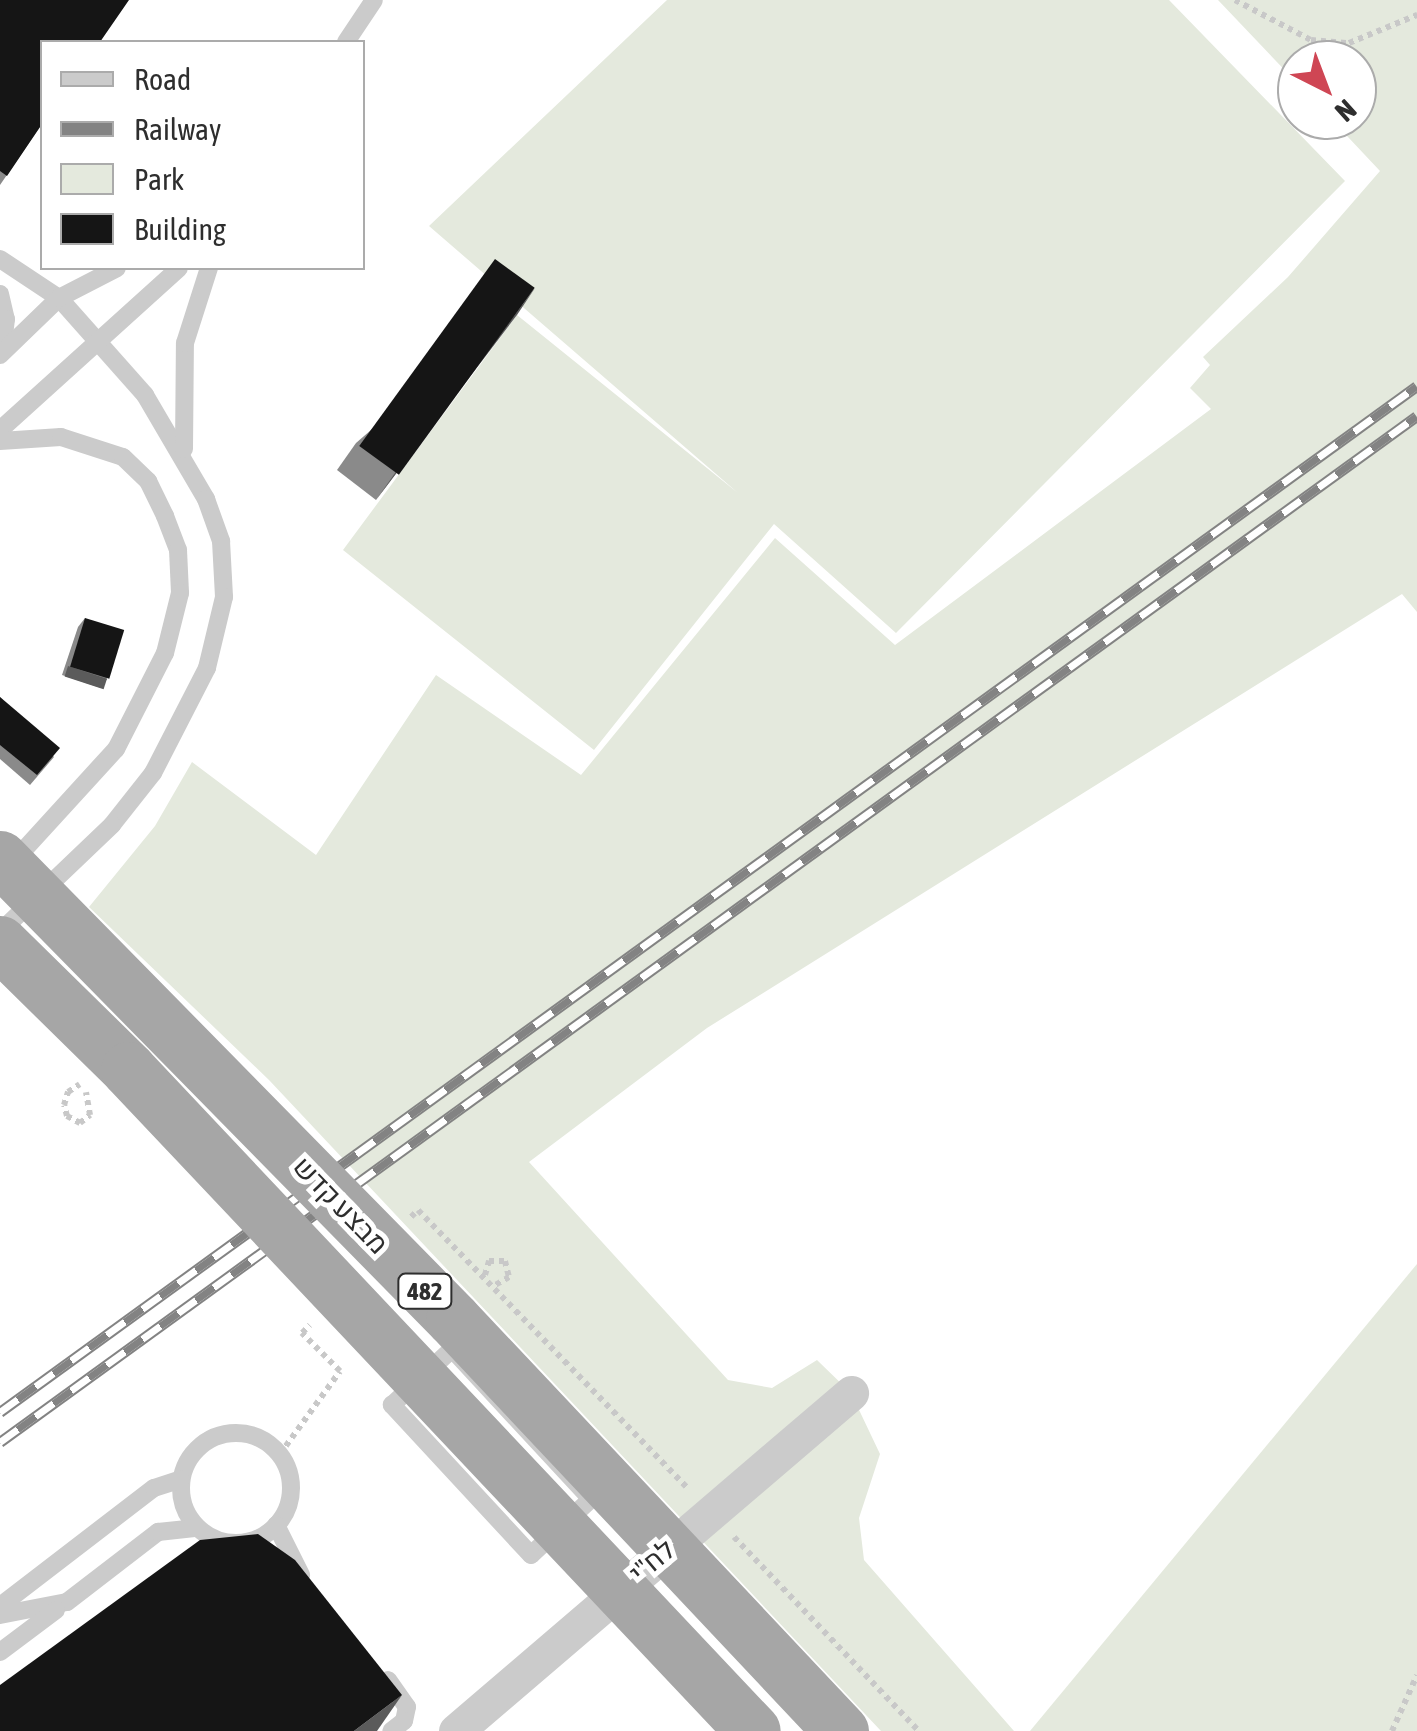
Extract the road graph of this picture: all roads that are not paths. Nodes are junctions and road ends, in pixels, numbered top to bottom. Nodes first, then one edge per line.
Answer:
1 (374, 0) edge
2 (347, 40) edge
3 (0, 258) edge
4 (113, 270) edge
5 (178, 270) edge
6 (208, 270) edge
7 (0, 294) edge
8 (60, 298) junction
9 (96, 339) junction
10 (1, 354) edge
11 (0, 430) edge
12 (0, 441) edge
13 (184, 454) junction
14 (0, 858) edge
15 (0, 874) edge
16 (0, 932) edge
17 (0, 943) edge
18 (851, 1393) dead end
19 (181, 1479) junction
20 (570, 1518) junction
21 (276, 1525) junction
22 (197, 1528) junction
23 (628, 1581) junction
24 (319, 1596) edge
25 (67, 1602) junction
26 (0, 1606) edge
27 (0, 1615) edge
28 (0, 1652) edge
29 (379, 1670) edge
30 (391, 1731) edge
31 (456, 1731) edge
32 (753, 1731) edge
33 (841, 1731) edge

1 - 2 lane
3 - 8 lane
4 - 8 lane
5 - 9 lane
6 - 13 lane
7 - 10 lane
8 - 9 lane
8 - 10 lane
9 - 11 lane
9 - 13 lane
12 - 15 lane
13 - 16 lane
14 - 33 main road, מבצע קדש / 482, bridge
17 - 32 main road, 482, bridge
18 - 23 street, לח"י
19 - 21 lane
19 - 22 lane
19 - 26 lane
20 - 20 lane
20 - 23 lane
21 - 22 lane
21 - 24 lane
22 - 25 lane
23 - 31 street, לח"י
25 - 27 lane
25 - 28 lane
29 - 30 lane

